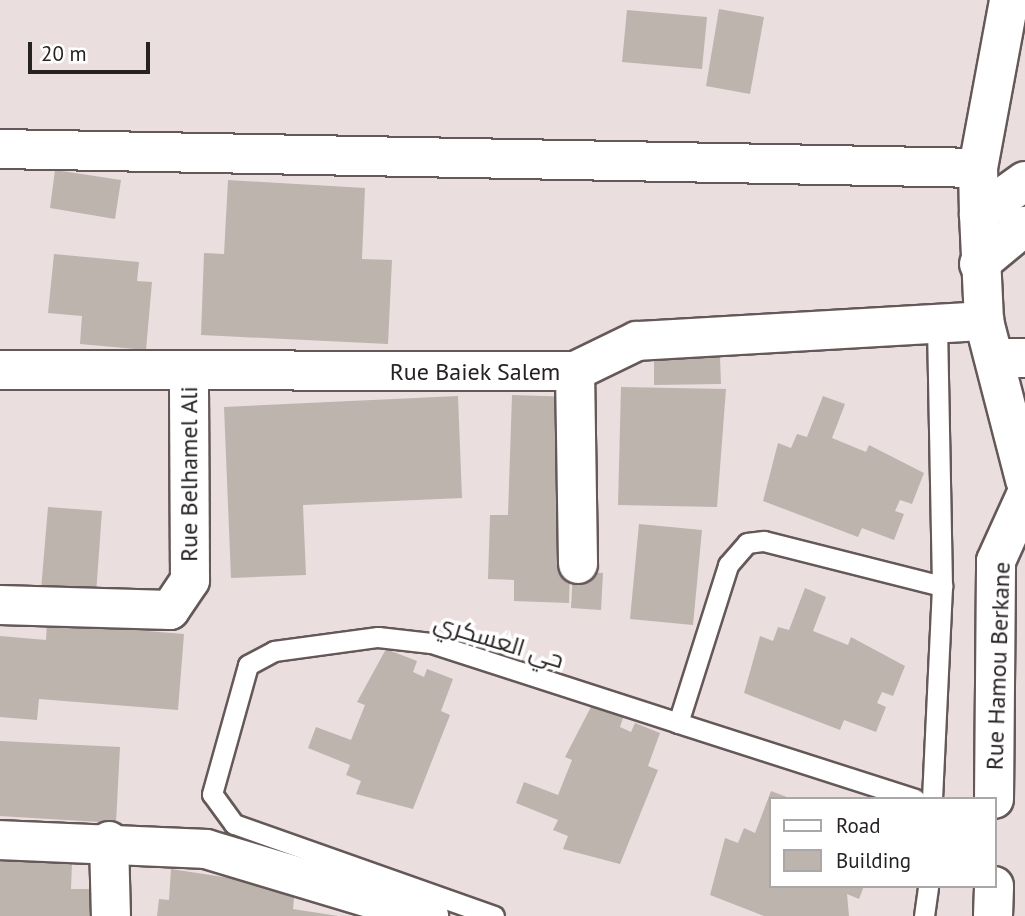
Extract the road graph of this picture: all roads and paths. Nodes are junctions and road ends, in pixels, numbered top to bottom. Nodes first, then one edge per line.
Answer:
1 (1009, 0) edge
2 (0, 149) edge
3 (978, 168) junction
4 (1025, 181) edge
5 (979, 214) junction
6 (1025, 226) edge
7 (979, 264) junction
8 (984, 321) junction
9 (937, 328) junction
10 (1010, 358) edge
11 (0, 370) edge
12 (575, 371) junction
13 (189, 373) junction
14 (1025, 480) edge
15 (1025, 497) edge
16 (578, 564) dead end
17 (942, 586) junction
18 (0, 605) edge
19 (678, 723) junction
20 (909, 797) edge
21 (932, 797) edge
22 (994, 797) edge
23 (0, 840) edge
24 (109, 841) junction
25 (928, 888) edge
26 (994, 888) edge
27 (111, 916) edge
28 (429, 916) edge
29 (494, 916) edge
30 (924, 916) edge
31 (993, 916) edge

1 - 3 street
2 - 3 street
3 - 5 street
4 - 5 street
5 - 7 street
6 - 7 street
7 - 8 street
8 - 9 street, Rue Baiek Salem
8 - 10 street
9 - 12 street, Rue Baiek Salem
9 - 17 lane
10 - 14 street
11 - 13 street, Rue Baiek Salem
12 - 13 street, Rue Baiek Salem
12 - 16 street
13 - 18 street, Rue Belhamel Ali
15 - 22 street, Rue Hamou Berkane
17 - 19 lane
17 - 21 lane
19 - 20 lane
19 - 29 lane, حي العسكري
23 - 24 street
24 - 27 street
24 - 28 street
25 - 30 lane
26 - 31 street

